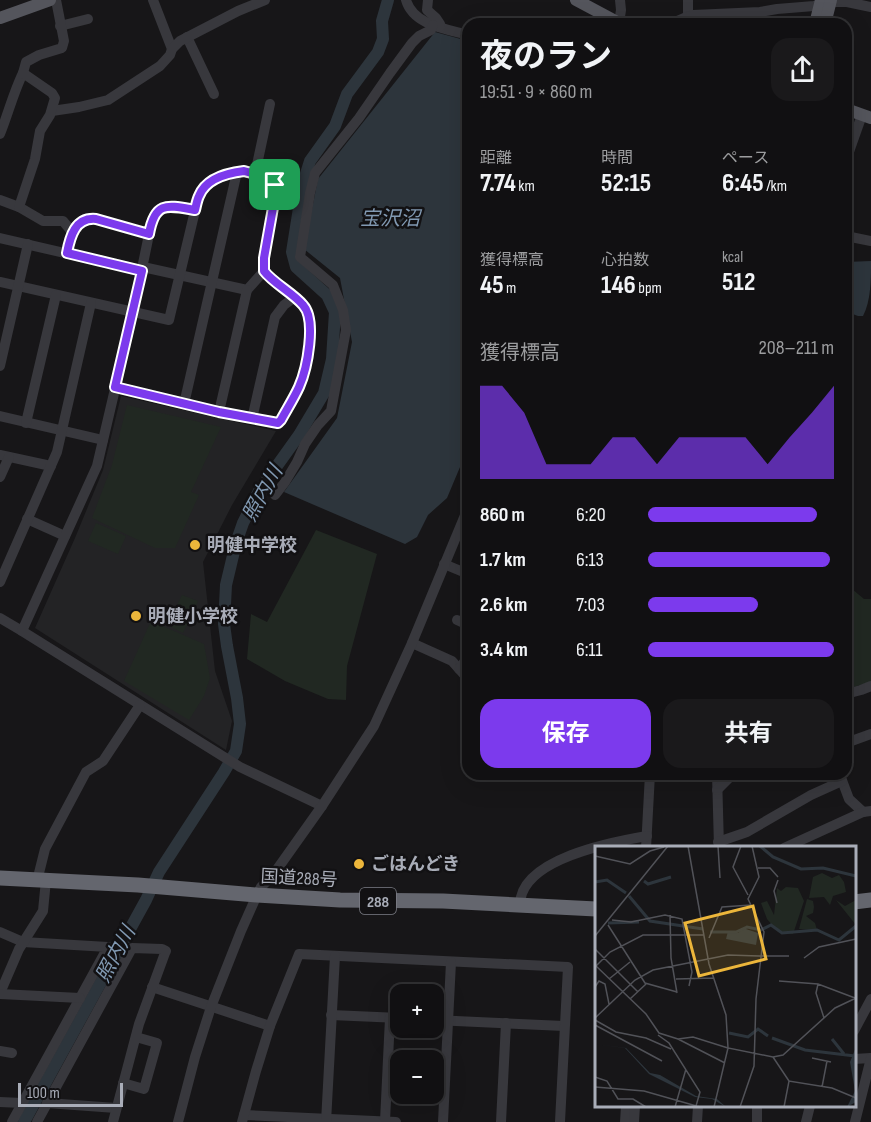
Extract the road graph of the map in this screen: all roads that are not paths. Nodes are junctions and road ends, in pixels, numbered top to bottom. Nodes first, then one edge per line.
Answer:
1 (50, 0) edge
2 (56, 0) edge
3 (153, 0) edge
4 (233, 0) edge
5 (265, 0) edge
6 (406, 0) edge
7 (428, 0) edge
8 (576, 0) edge
9 (620, 0) edge
10 (688, 0) edge
11 (825, 2) edge
12 (776, 4) edge
13 (868, 4) edge
14 (238, 11) junction
15 (2, 15) edge
16 (688, 16) junction
17 (609, 18) edge
18 (620, 18) edge
19 (684, 18) edge
20 (818, 18) edge
21 (825, 18) edge
22 (88, 19) dead end
23 (60, 26) junction
24 (436, 26) junction
25 (462, 33) edge
26 (187, 37) junction
27 (172, 49) junction
28 (23, 73) junction
29 (214, 94) dead end
30 (270, 104) dead end
31 (52, 111) junction
32 (866, 116) edge
33 (0, 134) edge
34 (852, 147) edge
35 (237, 172) junction
36 (255, 174) junction
37 (0, 200) edge
38 (19, 207) junction
39 (195, 210) junction
40 (73, 233) junction
41 (149, 234) junction
42 (852, 237) edge
43 (0, 238) edge
44 (871, 241) edge
45 (28, 244) junction
46 (67, 253) junction
47 (142, 269) junction
48 (264, 271) junction
49 (179, 275) junction
50 (0, 282) edge
51 (212, 283) junction
52 (18, 286) junction
53 (247, 290) junction
54 (56, 295) junction
55 (295, 297) junction
56 (91, 303) junction
57 (133, 312) junction
58 (0, 366) edge
59 (115, 387) junction
60 (184, 404) junction
61 (219, 412) junction
62 (0, 416) edge
63 (252, 419) junction
64 (26, 423) junction
65 (63, 430) junction
66 (103, 440) junction
67 (5, 456) edge
68 (51, 466) junction
69 (0, 477) edge
70 (275, 495) dead end
71 (27, 519) junction
72 (462, 522) edge
73 (65, 536) junction
74 (444, 564) junction
75 (462, 572) edge
76 (0, 582) edge
77 (0, 618) edge
78 (457, 620) dead end
79 (462, 622) edge
80 (22, 631) junction
81 (412, 643) junction
82 (462, 665) edge
83 (459, 669) junction
84 (462, 672) edge
85 (871, 686) edge
86 (852, 692) edge
87 (140, 705) junction
88 (871, 734) edge
89 (852, 741) edge
90 (643, 780) edge
91 (649, 780) edge
92 (717, 780) edge
93 (727, 780) edge
94 (836, 780) edge
95 (842, 780) edge
96 (717, 790) junction
97 (322, 806) junction
98 (867, 812) edge
99 (643, 842) edge
100 (719, 845) edge
101 (597, 846) edge
102 (789, 846) edge
103 (595, 847) edge
104 (0, 872) edge
105 (43, 877) junction
106 (0, 878) edge
107 (259, 891) junction
108 (871, 900) edge
109 (520, 902) junction
110 (856, 902) edge
111 (595, 903) edge
112 (871, 908) edge
113 (595, 909) edge
114 (856, 910) edge
115 (0, 932) edge
116 (23, 942) junction
117 (335, 956) junction
118 (451, 962) junction
119 (152, 987) junction
120 (0, 994) edge
121 (80, 998) junction
122 (871, 999) edge
123 (211, 1007) junction
124 (331, 1015) junction
125 (858, 1016) edge
126 (390, 1018) edge
127 (444, 1020) edge
128 (448, 1020) junction
129 (506, 1023) junction
130 (270, 1026) junction
131 (564, 1026) junction
132 (136, 1037) junction
133 (393, 1038) edge
134 (0, 1051) edge
135 (12, 1053) dead end
136 (871, 1058) edge
137 (856, 1059) edge
138 (123, 1083) junction
139 (0, 1102) edge
140 (22, 1103) junction
141 (47, 1103) junction
142 (626, 1107) edge
143 (635, 1107) edge
144 (698, 1107) edge
145 (757, 1107) edge
146 (810, 1107) edge
147 (116, 1108) junction
148 (243, 1118) edge
149 (326, 1120) edge
150 (385, 1121) edge
151 (12, 1122) edge
152 (37, 1122) edge
153 (113, 1122) edge
154 (178, 1122) edge
155 (396, 1122) edge
156 (443, 1122) edge
157 (501, 1122) edge
158 (560, 1122) edge
159 (625, 1122) edge
160 (634, 1122) edge
161 (697, 1122) edge
162 (756, 1122) edge
163 (806, 1122) edge
164 (855, 1122) edge

1 - 15 main road
2 - 23 street
3 - 27 street
4 - 14 street
5 - 14 street
6 - 24 street
7 - 24 street
8 - 17 main road
9 - 18 street
10 - 16 street
11 - 12 street
11 - 13 street
11 - 20 main road
11 - 21 main road
12 - 16 street
14 - 26 street
16 - 19 street
22 - 23 street
23 - 28 street
24 - 25 street
24 - 70 street
26 - 27 street
26 - 29 street
27 - 31 street
28 - 31 street
28 - 33 street
30 - 36 street
31 - 38 street
32 - 34 street
35 - 36 street
35 - 39 street
35 - 51 street
36 - 48 street
37 - 38 street
38 - 40 street
39 - 41 street
39 - 49 street
40 - 41 street
40 - 46 street
41 - 47 street
42 - 44 street
43 - 45 street
45 - 46 street
45 - 52 street
46 - 47 street
47 - 49 street
47 - 57 street
48 - 53 street
48 - 55 street
49 - 51 street
49 - 57 street
50 - 52 street
51 - 53 street
51 - 60 street
52 - 54 street
52 - 58 street
53 - 61 street
54 - 56 street
54 - 64 street
55 - 63 street
55 - 63 street
56 - 57 street
56 - 65 street
57 - 59 street
59 - 60 street
59 - 66 street
60 - 61 street
61 - 63 street
62 - 64 street
64 - 65 street
65 - 66 street
65 - 68 street
66 - 73 street
67 - 68 street
67 - 69 street
68 - 71 street
71 - 73 street
71 - 76 street
72 - 74 street
73 - 80 street
74 - 75 street
74 - 81 street
77 - 80 street
78 - 79 street
80 - 87 street
81 - 83 street
81 - 97 street
82 - 83 street
83 - 84 street
85 - 86 street
87 - 97 street
87 - 105 street
88 - 89 street
90 - 99 street
91 - 99 street
92 - 96 street
93 - 96 street
94 - 100 street
95 - 98 street
96 - 100 street
97 - 107 street
98 - 102 street
99 - 101 street
103 - 109 street
104 - 105 highway, 国道288号 / 288
105 - 106 highway, 国道288号 / 288
105 - 107 highway, 国道288号 / 288
105 - 116 street
107 - 109 highway, 国道288号 / 288
107 - 123 street
108 - 110 highway
109 - 111 highway, 国道288号 / 288
109 - 113 highway, 国道288号 / 288
112 - 114 highway
115 - 116 street
116 - 120 street
116 - 121 street
117 - 118 street
117 - 124 street
117 - 130 street
118 - 128 street
118 - 131 street
119 - 123 street
119 - 132 street
119 - 141 street
120 - 121 street
121 - 140 street
122 - 125 street
123 - 130 street
123 - 154 street
124 - 126 street
124 - 149 street
127 - 128 street
128 - 129 street
128 - 156 street
129 - 131 street
129 - 157 street
130 - 148 street
131 - 158 street
132 - 138 street
132 - 138 street
133 - 150 street
134 - 135 street
136 - 137 street
136 - 164 street
138 - 147 street
139 - 140 street
140 - 151 street
141 - 147 street
141 - 152 street
142 - 159 street
143 - 160 street
144 - 161 street
145 - 162 street
146 - 163 street
147 - 153 street
148 - 149 street
149 - 150 street
150 - 155 street

